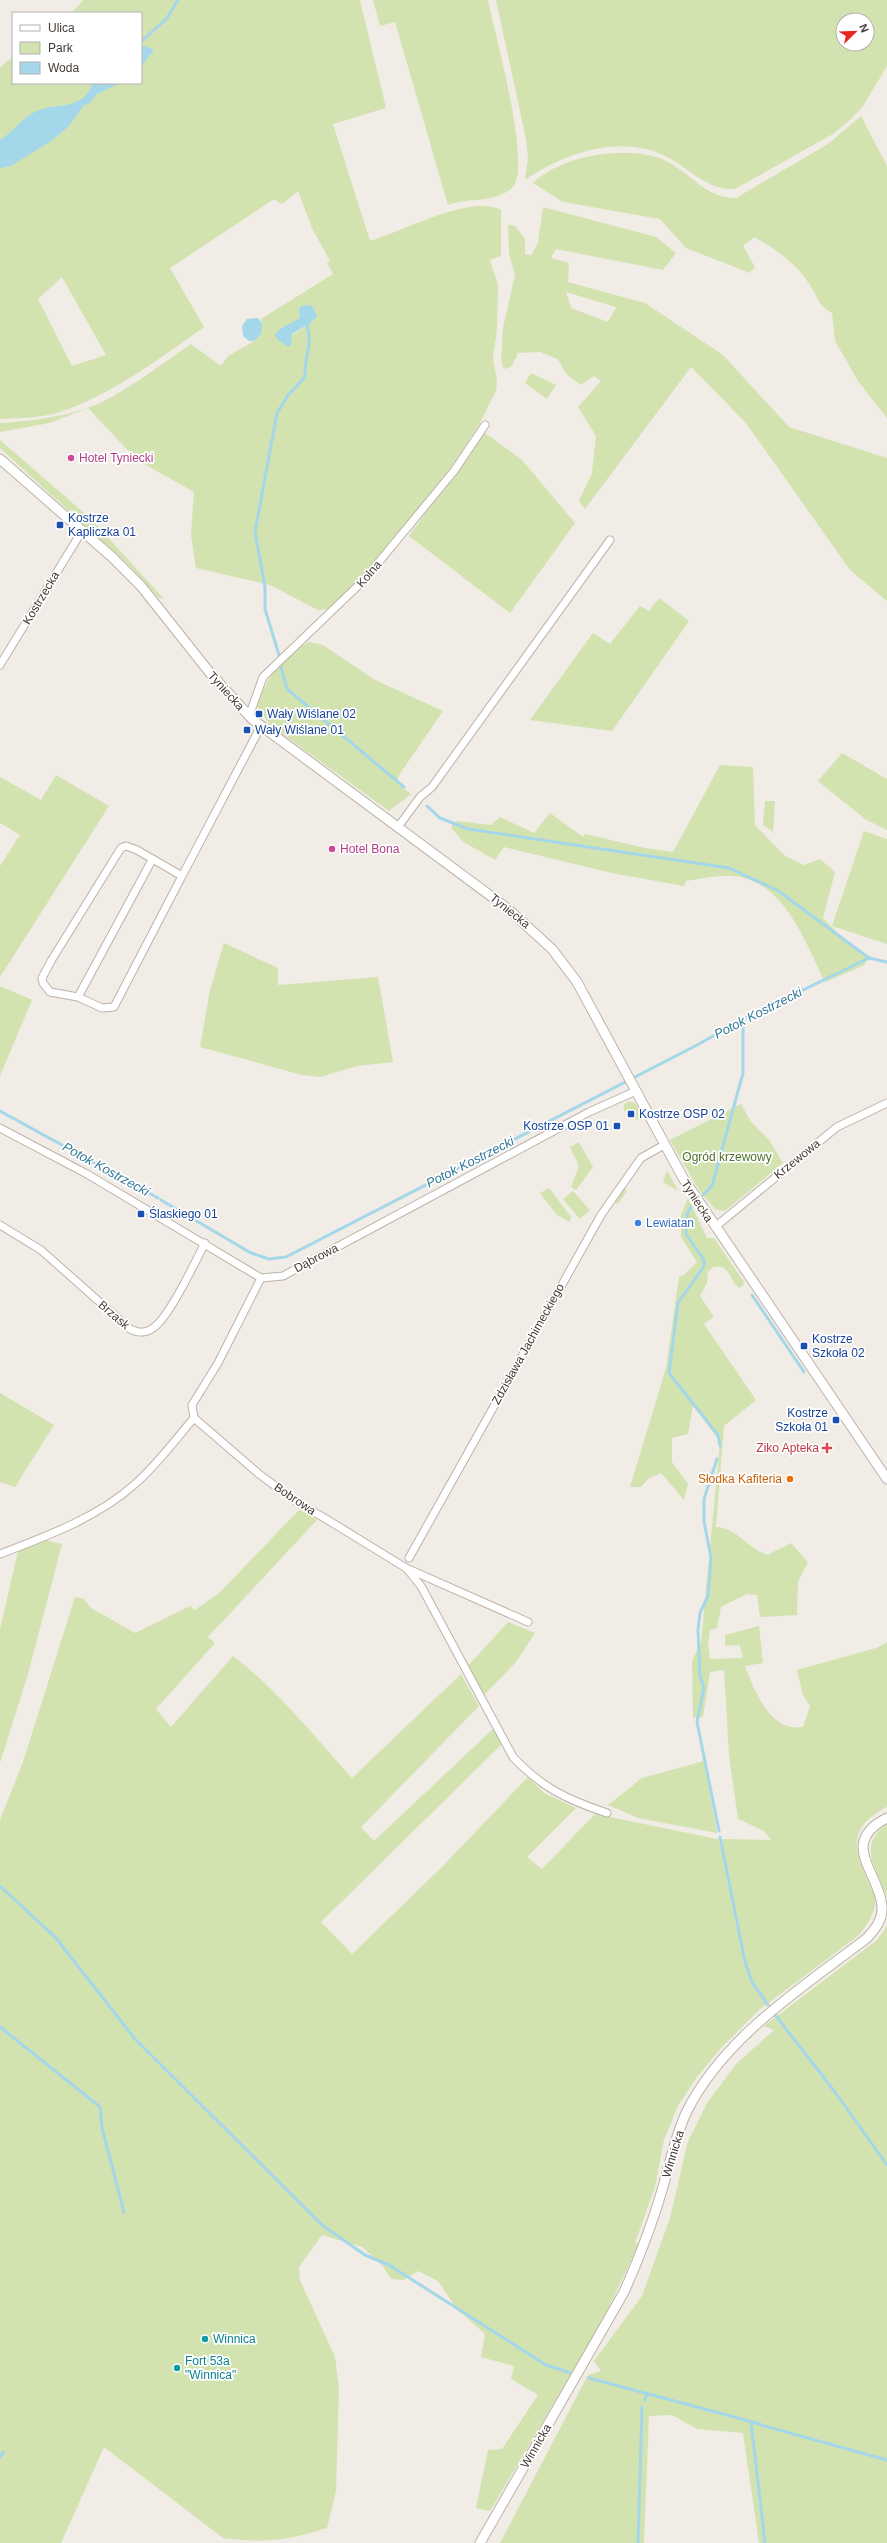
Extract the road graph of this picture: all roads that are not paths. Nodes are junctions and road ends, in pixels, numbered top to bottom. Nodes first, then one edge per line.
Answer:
1 (485, 424) dead end
2 (0, 459) edge
3 (82, 531) junction
4 (610, 540) dead end
5 (0, 665) edge
6 (249, 716) junction
7 (260, 726) junction
8 (398, 827) junction
9 (152, 860) junction
10 (182, 876) junction
11 (78, 997) junction
12 (633, 1087) junction
13 (887, 1103) edge
14 (0, 1128) edge
15 (664, 1145) junction
16 (0, 1225) edge
17 (715, 1227) junction
18 (205, 1243) junction
19 (261, 1278) junction
20 (194, 1418) junction
21 (887, 1480) edge
22 (0, 1554) edge
23 (409, 1558) dead end
24 (406, 1568) junction
25 (528, 1622) dead end
26 (607, 1813) dead end
27 (887, 1818) edge
28 (480, 2543) edge

1 - 6 street, Kolna
2 - 3 street, Tyniecka
3 - 5 street, Kostrzecka
3 - 6 street, Tyniecka
4 - 8 street
6 - 7 street, Tyniecka
7 - 8 street, Tyniecka
7 - 10 street
8 - 12 street, Tyniecka
9 - 10 street
9 - 11 street
9 - 11 street
10 - 11 street
12 - 15 street, Tyniecka
12 - 19 street, Dąbrowa
13 - 17 street, Krzewowa
14 - 18 street
15 - 17 street, Tyniecka
15 - 23 street, Zdzisława Jachimeckiego
16 - 18 street, Brzask
17 - 21 street, Tyniecka
18 - 19 street
19 - 20 street
20 - 22 street
20 - 24 street, Bobrowa
24 - 25 street, Bobrowa
24 - 26 street, Bobrowa
27 - 28 street, Winnicka

